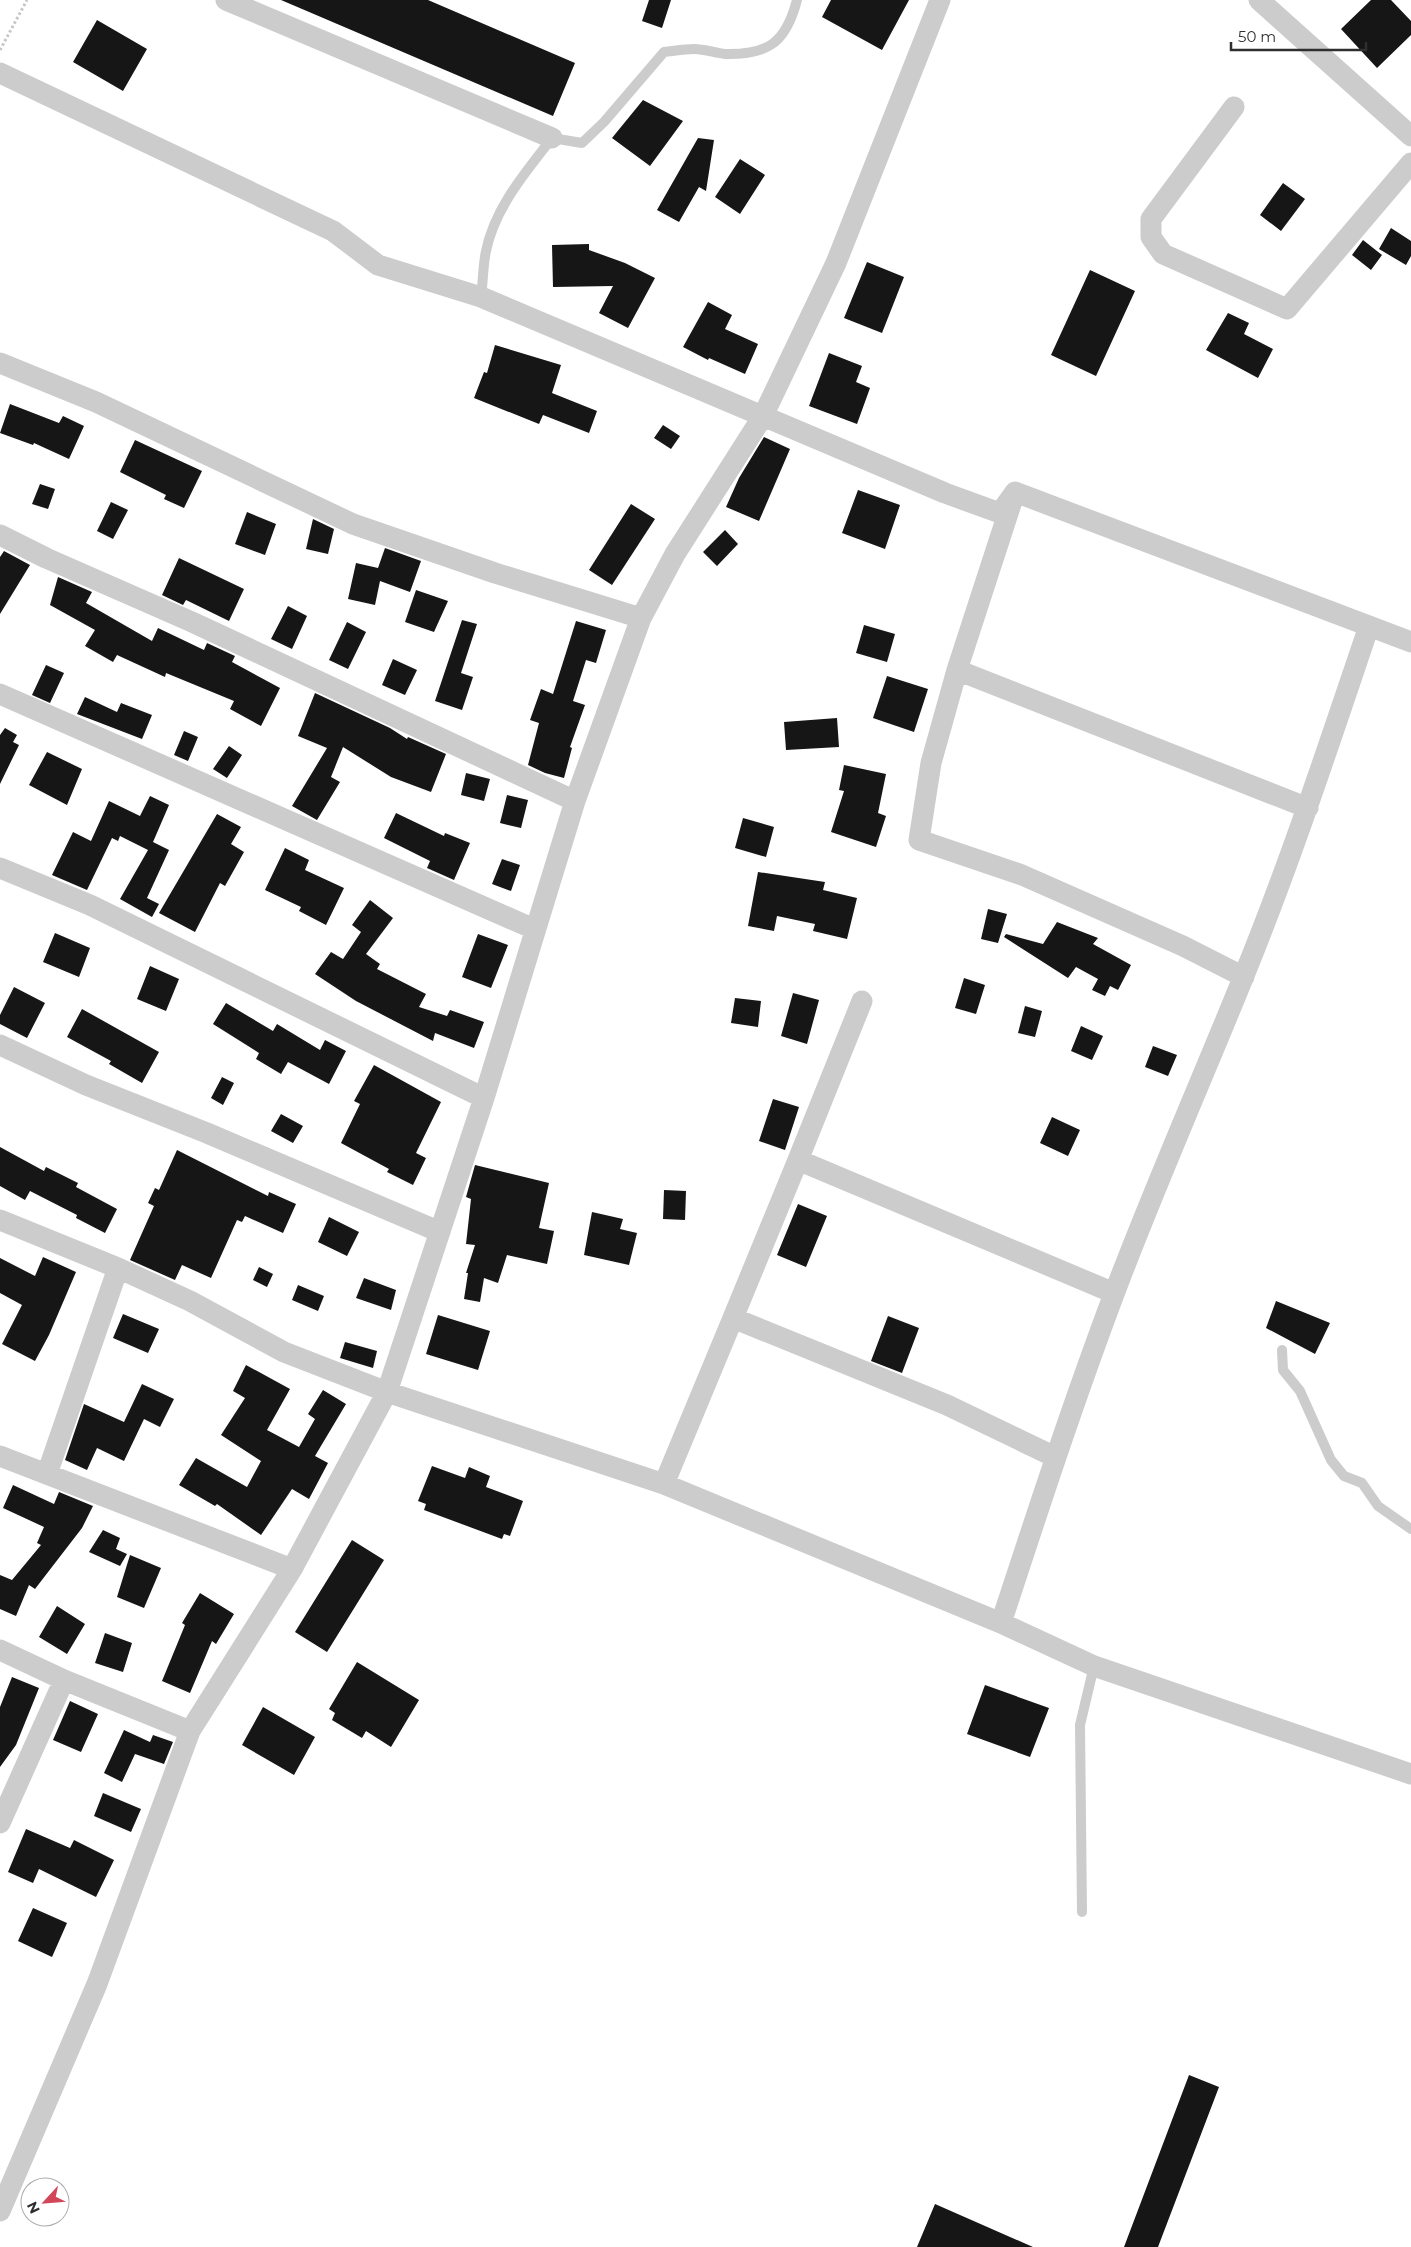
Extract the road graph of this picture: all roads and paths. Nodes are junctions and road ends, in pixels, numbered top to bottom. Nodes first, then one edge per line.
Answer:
1 (27, 0) edge
2 (226, 0) edge
3 (797, 0) edge
4 (940, 0) edge
5 (1259, 0) edge
6 (0, 50) edge
7 (0, 73) edge
8 (1234, 107) dead end
9 (1411, 136) edge
10 (552, 138) junction
11 (1411, 163) edge
12 (481, 297) junction
13 (0, 363) edge
14 (763, 416) junction
15 (1015, 492) junction
16 (0, 535) edge
17 (641, 618) junction
18 (1369, 626) junction
19 (1411, 642) edge
20 (957, 670) junction
21 (0, 694) edge
22 (575, 801) junction
23 (1308, 808) junction
24 (0, 868) edge
25 (534, 929) junction
26 (1244, 976) junction
27 (862, 1001) dead end
28 (0, 1045) edge
29 (484, 1098) junction
30 (798, 1160) junction
31 (0, 1220) edge
32 (440, 1232) junction
33 (118, 1268) junction
34 (1114, 1293) junction
35 (733, 1318) junction
36 (1282, 1350) dead end
37 (387, 1392) junction
38 (0, 1456) edge
39 (1055, 1457) junction
40 (47, 1474) junction
41 (664, 1484) junction
42 (1411, 1529) edge
43 (292, 1568) junction
44 (1001, 1623) junction
45 (0, 1650) edge
46 (1094, 1666) junction
47 (64, 1680) junction
48 (190, 1731) junction
49 (1411, 1774) edge
50 (0, 1823) edge
51 (1082, 1912) dead end
52 (0, 2211) edge

1 - 6 path
2 - 10 street
3 - 10 lane
4 - 14 street
5 - 9 street
7 - 12 street
8 - 11 street
10 - 12 lane
12 - 14 street
13 - 17 street
14 - 15 street
14 - 17 street
15 - 18 street
15 - 20 street
16 - 22 street
17 - 22 street
18 - 19 street
18 - 23 street
20 - 23 street
20 - 26 street
21 - 25 street
22 - 25 street
23 - 26 street
24 - 29 street
25 - 29 street
26 - 34 street
27 - 30 street
28 - 32 street
29 - 32 street
30 - 34 street
30 - 35 street
31 - 33 street
32 - 37 street
33 - 37 street
33 - 40 street
34 - 39 street
35 - 39 street
35 - 41 street
36 - 42 lane
37 - 41 street
37 - 43 street
38 - 40 street
39 - 44 street
40 - 43 street
41 - 44 street
43 - 48 street
44 - 46 street
45 - 47 street
46 - 49 street
46 - 51 lane
47 - 48 street
47 - 50 street
48 - 52 street

